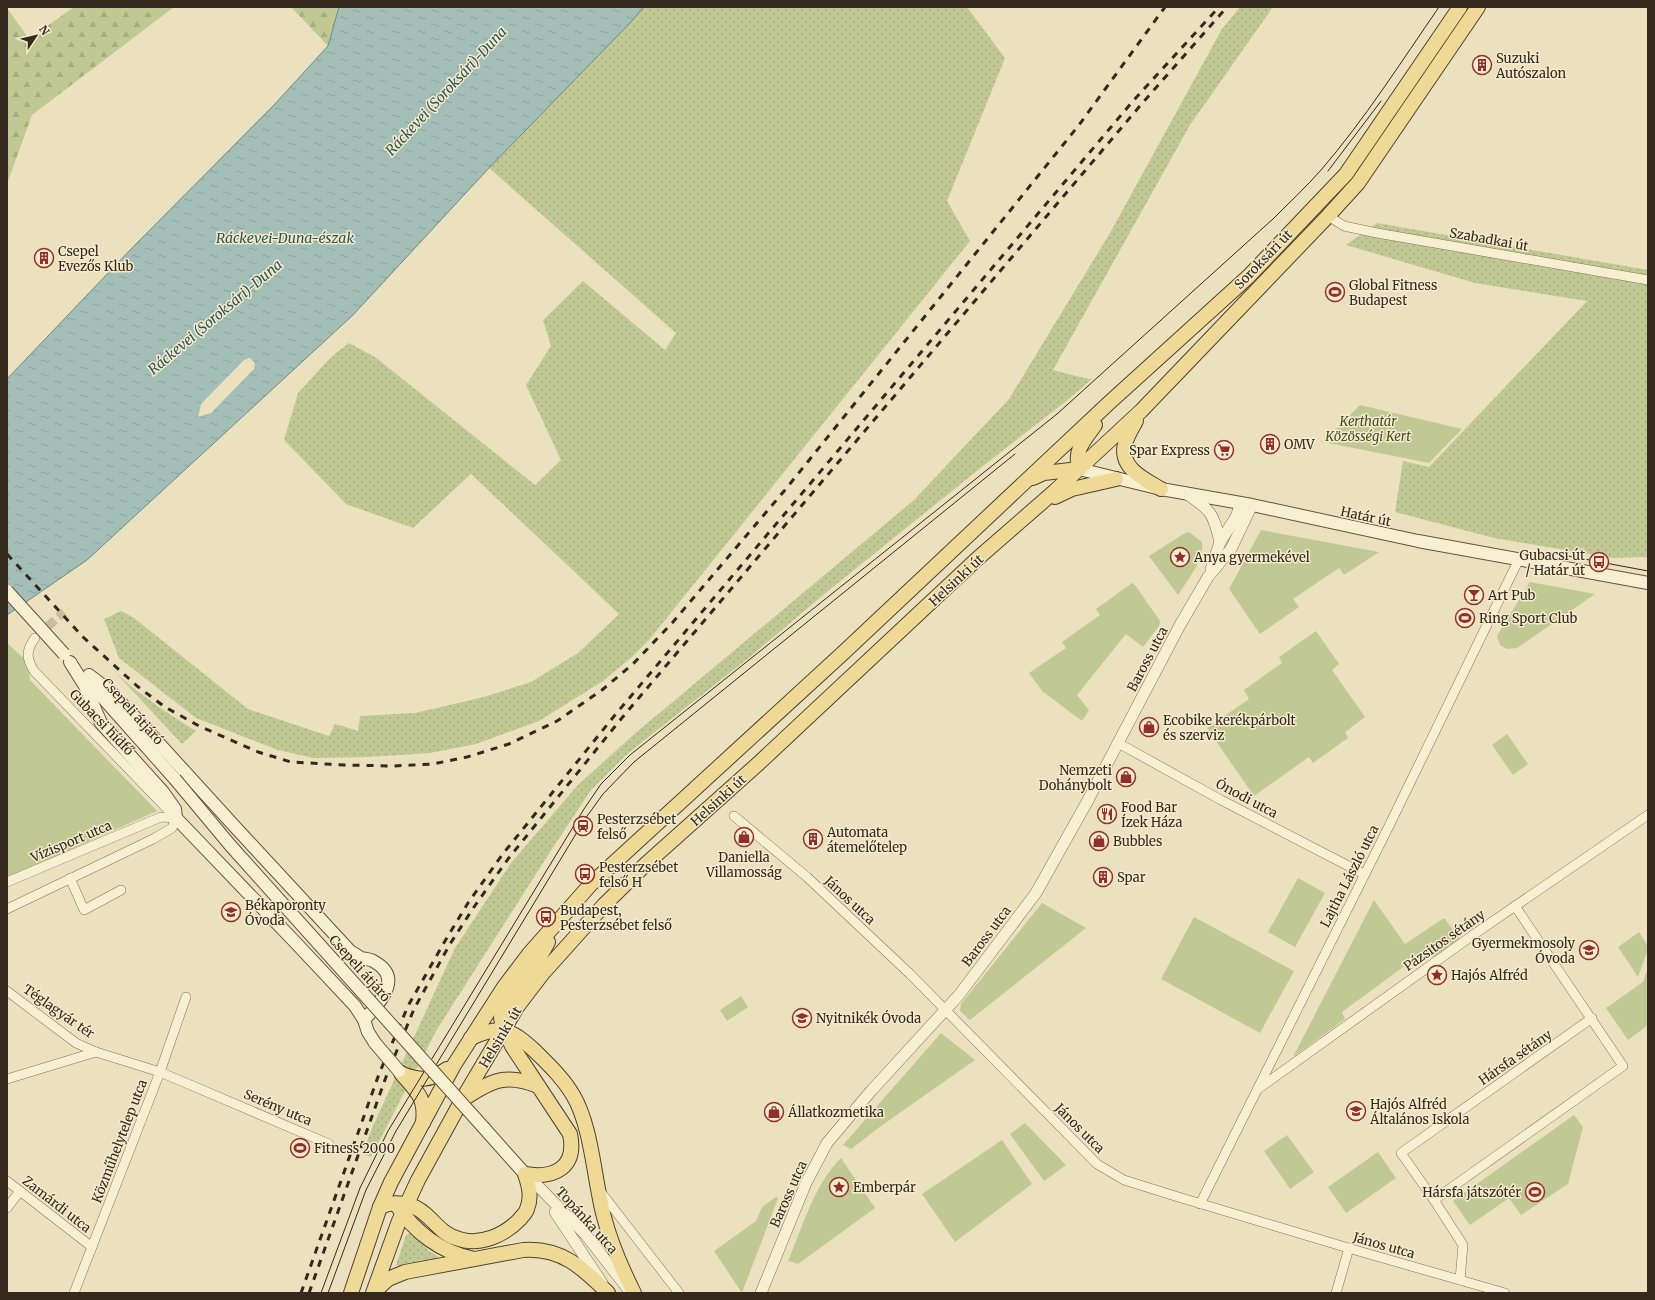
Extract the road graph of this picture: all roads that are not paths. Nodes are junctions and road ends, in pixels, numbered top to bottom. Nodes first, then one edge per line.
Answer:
1 (1460, 7) edge
2 (1478, 7) edge
3 (1328, 216) junction
4 (1648, 280) edge
5 (1110, 402) junction
6 (1141, 411) junction
7 (1079, 469) junction
8 (1030, 479) junction
9 (1116, 479) junction
10 (1161, 489) junction
11 (1185, 493) junction
12 (1246, 504) junction
13 (1038, 505) junction
14 (1220, 542) junction
15 (1519, 559) junction
16 (1208, 577) junction
17 (1648, 583) edge
18 (7, 591) edge
19 (35, 638) tunnel mouth
20 (67, 658) junction
21 (134, 716) junction
22 (1118, 743) junction
23 (175, 779) junction
24 (1648, 815) edge
25 (734, 816) dead end
26 (176, 818) junction
27 (146, 824) junction
28 (153, 839) junction
29 (1364, 874) junction
30 (70, 878) junction
31 (7, 882) edge
32 (121, 890) dead end
33 (1515, 906) junction
34 (7, 909) edge
35 (568, 909) junction
36 (7, 991) edge
37 (186, 997) dead end
38 (517, 1007) junction
39 (945, 1010) junction
40 (1592, 1018) junction
41 (364, 1020) junction
42 (505, 1030) junction
43 (471, 1038) junction
44 (525, 1042) junction
45 (96, 1052) junction
46 (454, 1065) junction
47 (160, 1072) junction
48 (401, 1073) junction
49 (7, 1079) edge
50 (538, 1086) junction
51 (1257, 1090) junction
52 (216, 1096) joint
53 (462, 1100) junction
54 (422, 1125) junction
55 (329, 1144) dead end
56 (525, 1174) junction
57 (418, 1180) junction
58 (7, 1181) edge
59 (391, 1182) junction
60 (536, 1186) junction
61 (598, 1188) junction
62 (20, 1191) junction
63 (1434, 1200) junction
64 (1200, 1204) junction
65 (380, 1207) junction
66 (402, 1207) junction
67 (7, 1208) edge
68 (424, 1213) junction
69 (92, 1247) junction
70 (1349, 1248) junction
71 (475, 1259) junction
72 (1460, 1280) junction
73 (764, 1292) edge
74 (74, 1293) edge
75 (351, 1293) edge
76 (374, 1293) edge
77 (608, 1293) edge
78 (631, 1293) edge
79 (634, 1293) edge
80 (679, 1293) edge
81 (1336, 1293) edge
82 (1505, 1293) edge

1 - 5 main road, Soroksári út
2 - 3 main road, Soroksári út
3 - 4 street, Szabadkai út
3 - 6 main road, Soroksári út
5 - 7 main road
5 - 8 main road, Soroksári út
6 - 7 main road, Soroksári út
6 - 10 main road
7 - 8 main road
7 - 9 main road, Határ út
7 - 13 main road, Helsinki út
8 - 35 main road, Helsinki út
9 - 10 main road, Határ út
9 - 13 main road
10 - 11 main road, Határ út
11 - 12 main road, Határ út
11 - 14 street
12 - 14 street, Baross utca
12 - 15 main road, Határ út
12 - 16 street, Baross utca
13 - 38 main road, Helsinki út
14 - 16 street, Baross utca
15 - 17 main road, Határ út
15 - 29 street, Lajtha László utca
16 - 22 street, Baross utca
18 - 20 main road, bridge
19 - 26 street, Gubacsi hídfő
20 - 21 main road, Csepeli átjáró
20 - 23 main road, Csepeli átjáró
20 - 26 main road
21 - 23 main road, Csepeli átjáró
21 - 41 main road
22 - 29 street, Ónodi utca
22 - 39 street, Baross utca
23 - 56 main road, Csepeli átjáró, bridge
24 - 33 street, Pázsitos sétány
25 - 39 street, János utca
26 - 27 street, Vízisport utca
26 - 28 street
26 - 41 main road
27 - 28 street
27 - 31 street, Vízisport utca
28 - 30 street
29 - 51 street, Lajtha László utca
30 - 32 street
30 - 34 street
33 - 40 street
33 - 51 street, Pázsitos sétány
35 - 42 main road
35 - 43 main road, Helsinki út
36 - 45 street, Téglagyár tér
37 - 47 street, Közműhelytelep utca
38 - 42 main road, Helsinki út
38 - 44 main road
39 - 64 street, János utca
39 - 73 street, Baross utca
40 - 63 street
40 - 63 street, Hársfa sétány
41 - 48 main road, bridge
42 - 43 main road
42 - 44 main road
42 - 50 main road
42 - 53 main road, Helsinki út
43 - 46 main road, Helsinki út
44 - 61 main road
45 - 47 street, Téglagyár tér
45 - 49 street, Téglagyár tér
46 - 48 main road
46 - 54 main road, Helsinki út
47 - 52 street, Téglagyár tér
47 - 69 street, Közműhelytelep utca
48 - 54 main road
50 - 53 main road
50 - 56 main road
51 - 64 street, Lajtha László utca
52 - 55 street, Serény utca
53 - 57 main road, Helsinki út
54 - 59 main road, Helsinki út
56 - 60 street, Topánka utca
56 - 68 main road
57 - 66 main road, Helsinki út
57 - 68 main road
58 - 62 street, Zamárdi utca
59 - 65 main road, Helsinki út
59 - 66 main road
60 - 77 street, Topánka utca
60 - 78 street, Topánka utca
61 - 79 main road
61 - 80 street, Topánka utca
62 - 67 street
62 - 69 street, Zamárdi utca
63 - 72 street, Hársfa sétány
64 - 70 street, János utca
65 - 66 main road
65 - 75 main road, Helsinki út
66 - 68 main road
66 - 71 main road
66 - 76 main road, Helsinki út
69 - 74 street, Közműhelytelep utca
70 - 72 street, János utca
70 - 81 street
71 - 76 main road
71 - 77 main road
72 - 82 street, János utca

